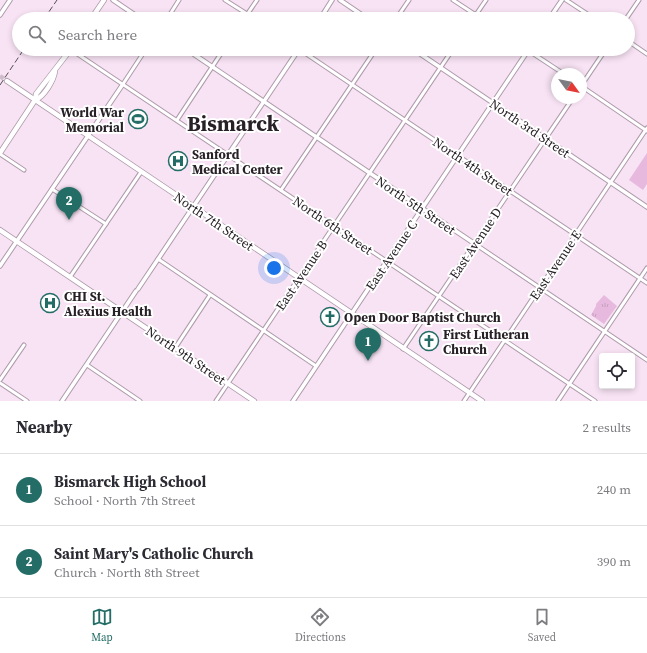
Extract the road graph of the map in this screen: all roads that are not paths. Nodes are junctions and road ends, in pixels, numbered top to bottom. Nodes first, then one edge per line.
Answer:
1 (10, 0) edge
2 (104, 0) edge
3 (113, 0) edge
4 (179, 0) edge
5 (225, 0) edge
6 (256, 0) edge
7 (332, 0) edge
8 (340, 0) edge
9 (409, 0) edge
10 (453, 0) edge
11 (486, 0) edge
12 (562, 0) edge
13 (566, 0) edge
14 (639, 0) edge
15 (96, 12) edge
16 (131, 12) edge
17 (171, 12) edge
18 (244, 12) edge
19 (248, 12) edge
20 (324, 12) edge
21 (358, 12) edge
22 (401, 12) edge
23 (471, 12) edge
24 (478, 12) edge
25 (554, 12) edge
26 (584, 12) edge
27 (631, 12) edge
28 (0, 15) edge
29 (635, 46) edge
30 (647, 54) edge
31 (65, 56) edge
32 (81, 56) edge
33 (141, 56) edge
34 (196, 56) edge
35 (219, 56) edge
36 (294, 56) edge
37 (309, 56) edge
38 (371, 56) edge
39 (424, 56) edge
40 (447, 56) edge
41 (523, 56) edge
42 (538, 56) edge
43 (601, 56) edge
44 (212, 67) junction
45 (440, 67) junction
46 (555, 68) edge
47 (587, 77) edge
48 (7, 81) tunnel mouth
49 (123, 84) junction
50 (352, 85) junction
51 (587, 90) edge
52 (35, 100) junction
53 (264, 102) junction
54 (493, 103) junction
55 (569, 104) edge
56 (177, 120) junction
57 (404, 120) junction
58 (647, 130) edge
59 (88, 136) junction
60 (317, 138) junction
61 (546, 138) junction
62 (0, 153) edge
63 (229, 155) junction
64 (457, 156) junction
65 (24, 170) dead end
66 (141, 172) junction
67 (369, 173) junction
68 (611, 182) junction
69 (52, 189) junction
70 (281, 190) junction
71 (510, 191) junction
72 (193, 207) junction
73 (647, 207) edge
74 (422, 208) junction
75 (106, 224) junction
76 (334, 226) junction
77 (0, 230) edge
78 (575, 235) junction
79 (17, 241) junction
80 (475, 244) junction
81 (158, 259) junction
82 (387, 261) junction
83 (0, 266) edge
84 (647, 268) edge
85 (70, 277) junction
86 (298, 278) junction
87 (640, 278) junction
88 (647, 283) edge
89 (540, 288) junction
90 (210, 295) junction
91 (439, 297) junction
92 (122, 312) junction
93 (351, 314) junction
94 (263, 331) junction
95 (604, 331) junction
96 (505, 341) junction
97 (24, 345) dead end
98 (175, 348) junction
99 (403, 349) junction
100 (647, 360) edge
101 (87, 365) junction
102 (316, 366) junction
103 (0, 381) edge
104 (228, 383) junction
105 (569, 384) junction
106 (470, 393) junction
107 (27, 401) edge
108 (62, 401) edge
109 (140, 401) edge
110 (216, 401) edge
111 (254, 401) edge
112 (293, 401) edge
113 (464, 401) edge
114 (482, 401) edge
115 (558, 401) edge
116 (595, 401) edge

1 - 28 street
2 - 15 main road
3 - 16 street
4 - 17 street
5 - 18 street
6 - 19 street
7 - 20 street
8 - 21 street
9 - 22 street
10 - 23 street
11 - 24 street
12 - 25 street
13 - 26 street
14 - 27 street
29 - 30 street
31 - 52 main road
32 - 49 street, North 6th Street
33 - 49 street
34 - 44 street, North 5th Street
35 - 44 street
36 - 53 street
37 - 50 street, North 4th Street
38 - 50 street
39 - 45 street, North 3rd Street
40 - 45 street, East Avenue B
41 - 54 street, East Avenue C
42 - 46 street
43 - 47 street
44 - 53 street, North 5th Street
44 - 56 street
45 - 54 street, North 3rd Street
45 - 57 street, East Avenue B
48 - 52 main road, North 7th Street
49 - 56 street, North 6th Street
49 - 59 street
50 - 57 street, North 4th Street
50 - 60 street
51 - 58 street
52 - 59 main road, North 7th Street
52 - 62 main road
53 - 60 street, North 5th Street
53 - 63 street
54 - 61 street, North 3rd Street
54 - 64 street, East Avenue C
55 - 61 street, East Avenue D
56 - 63 street, North 6th Street
57 - 64 street, North 4th Street
57 - 67 street, East Avenue B
58 - 68 street, East Avenue E
59 - 66 main road, North 7th Street
59 - 69 street
60 - 67 street, North 5th Street
60 - 70 street
61 - 68 street, North 3rd Street
61 - 71 street, East Avenue D
62 - 65 street
63 - 70 street, North 6th Street
63 - 72 street
64 - 71 street, North 4th Street
64 - 74 street, East Avenue C
66 - 72 main road, North 7th Street
66 - 75 street
67 - 74 street, North 5th Street
67 - 76 street, East Avenue B
68 - 73 street, North 3rd Street
68 - 78 street, East Avenue E
69 - 75 street
69 - 79 street
70 - 76 street, North 6th Street
71 - 78 street, North 4th Street
71 - 80 street, East Avenue D
72 - 81 street
72 - 86 main road, North 7th Street
74 - 80 street, North 5th Street
74 - 82 street, East Avenue C
75 - 85 street
76 - 82 street, North 6th Street
76 - 86 street, East Avenue B
77 - 79 main road, North 9th Street
78 - 87 street, North 4th Street
78 - 89 street, East Avenue E
79 - 83 street
79 - 85 main road, North 9th Street
80 - 89 street, North 5th Street
80 - 91 street, East Avenue D
81 - 90 street
81 - 92 street
82 - 91 street, North 6th Street
82 - 93 street, East Avenue C
84 - 87 street
85 - 92 main road, North 9th Street
86 - 93 main road, North 7th Street
86 - 94 street, East Avenue B
87 - 88 street, North 4th Street
87 - 95 street
89 - 95 street, North 5th Street
89 - 96 street, East Avenue E
90 - 94 street
90 - 98 street
91 - 96 street, North 6th Street
91 - 99 street, East Avenue D
92 - 98 main road, North 9th Street
92 - 101 street
93 - 99 main road, North 7th Street
93 - 102 street, East Avenue C
94 - 102 street
94 - 104 street, East Avenue B
95 - 100 street, North 5th Street
95 - 105 street
96 - 105 street, North 6th Street
96 - 106 street, East Avenue E
97 - 103 street
98 - 104 main road, North 9th Street
99 - 106 main road, North 7th Street
101 - 108 street
101 - 109 street
102 - 112 street, East Avenue C
103 - 107 street
104 - 110 street, East Avenue B
104 - 111 main road, North 9th Street
105 - 115 street
105 - 116 street, North 6th Street
106 - 113 street, East Avenue E
106 - 114 main road, North 7th Street

